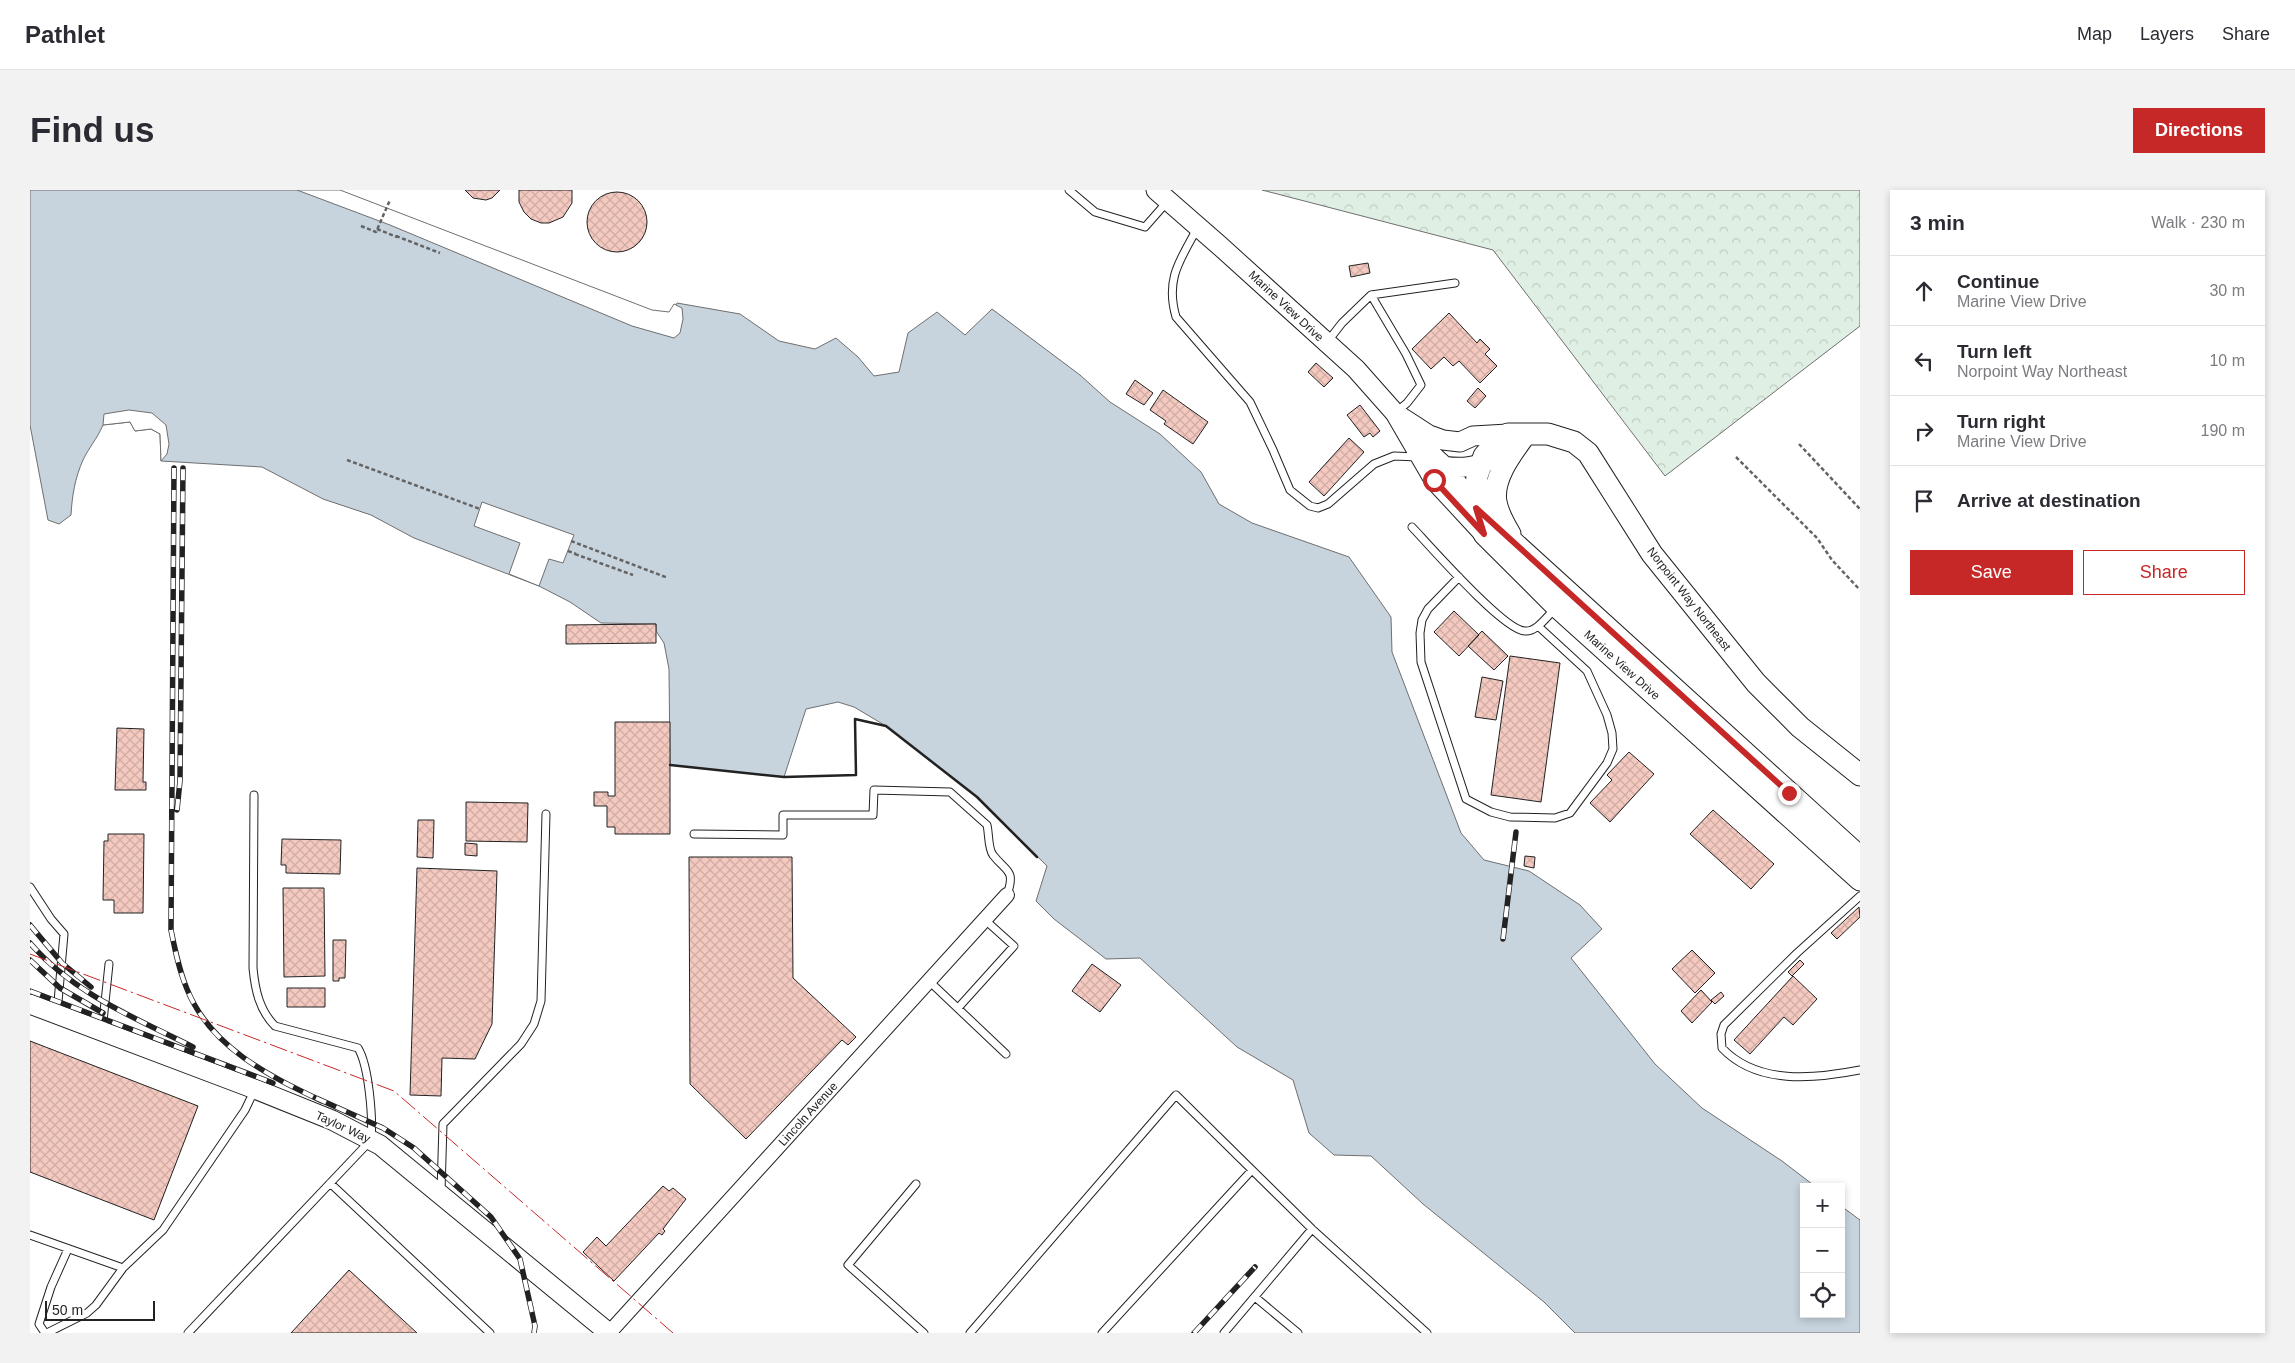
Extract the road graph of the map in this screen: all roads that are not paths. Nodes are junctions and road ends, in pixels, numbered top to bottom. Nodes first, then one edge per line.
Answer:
1 (1069, 190) edge
2 (1162, 195) edge
3 (1198, 227) junction
4 (1455, 283) dead end
5 (1371, 295) junction
6 (1326, 343) junction
7 (1395, 413) junction
8 (1404, 432) junction
9 (1516, 440) junction
10 (1420, 457) junction
11 (1479, 465) junction
12 (1444, 466) junction
13 (1476, 508) junction
14 (1412, 527) dead end
15 (1484, 534) junction
16 (1513, 541) junction
17 (1459, 577) junction
18 (1557, 607) junction
19 (1538, 626) junction
20 (1860, 775) edge
21 (254, 795) dead end
22 (546, 814) dead end
23 (694, 834) dead end
24 (1860, 857) edge
25 (1860, 880) edge
26 (30, 887) edge
27 (1007, 894) joint
28 (1860, 896) edge
29 (984, 919) junction
30 (109, 964) dead end
31 (929, 981) junction
32 (30, 1004) edge
33 (958, 1008) junction
34 (57, 1014) junction
35 (102, 1032) junction
36 (1006, 1054) dead end
37 (1860, 1070) edge
38 (255, 1089) junction
39 (371, 1140) junction
40 (1252, 1170) junction
41 (330, 1183) junction
42 (916, 1184) dead end
43 (440, 1194) junction
44 (1312, 1229) junction
45 (30, 1235) edge
46 (68, 1249) junction
47 (123, 1268) junction
48 (1255, 1297) junction
49 (46, 1333) edge
50 (188, 1333) edge
51 (490, 1333) edge
52 (609, 1333) edge
53 (924, 1333) edge
54 (970, 1333) edge
55 (1102, 1333) edge
56 (1224, 1333) edge
57 (1298, 1333) edge
58 (1427, 1333) edge

1 - 2 lane
2 - 3 main road, Marine View Drive
3 - 6 main road, Marine View Drive
3 - 10 lane
4 - 5 lane
5 - 6 lane
5 - 7 lane
6 - 7 main road, Marine View Drive
7 - 8 main road, Marine View Drive
7 - 9 main road
8 - 10 main road, Marine View Drive
8 - 12 main road, Marine View Drive
9 - 11 main road
9 - 16 main road
9 - 20 main road, Norpoint Way Northeast
10 - 15 main road, Marine View Drive
11 - 12 main road
11 - 13 main road
12 - 13 main road, Marine View Drive
13 - 15 main road
13 - 16 main road, Marine View Drive
14 - 17 lane
15 - 18 main road, Marine View Drive
16 - 24 main road, Marine View Drive
17 - 19 lane
17 - 19 lane
18 - 19 lane
18 - 25 main road, Marine View Drive
21 - 39 lane
22 - 43 lane
23 - 27 lane
26 - 34 lane
27 - 29 street, Lincoln Avenue
28 - 37 lane
29 - 31 street, Lincoln Avenue
29 - 33 lane
30 - 35 lane
31 - 33 lane
31 - 52 street, Lincoln Avenue
32 - 34 main road, Taylor Way
33 - 36 lane
34 - 35 main road, Taylor Way
35 - 38 main road, Taylor Way
38 - 39 main road, Taylor Way
38 - 47 lane
39 - 41 lane
39 - 43 main road, Taylor Way
40 - 44 lane
40 - 54 lane
40 - 55 lane
41 - 50 lane
41 - 51 lane
42 - 53 lane
43 - 52 main road, Taylor Way
44 - 48 lane
44 - 58 lane
45 - 46 lane
46 - 47 lane
46 - 49 lane
47 - 49 lane
48 - 56 lane
48 - 57 lane

